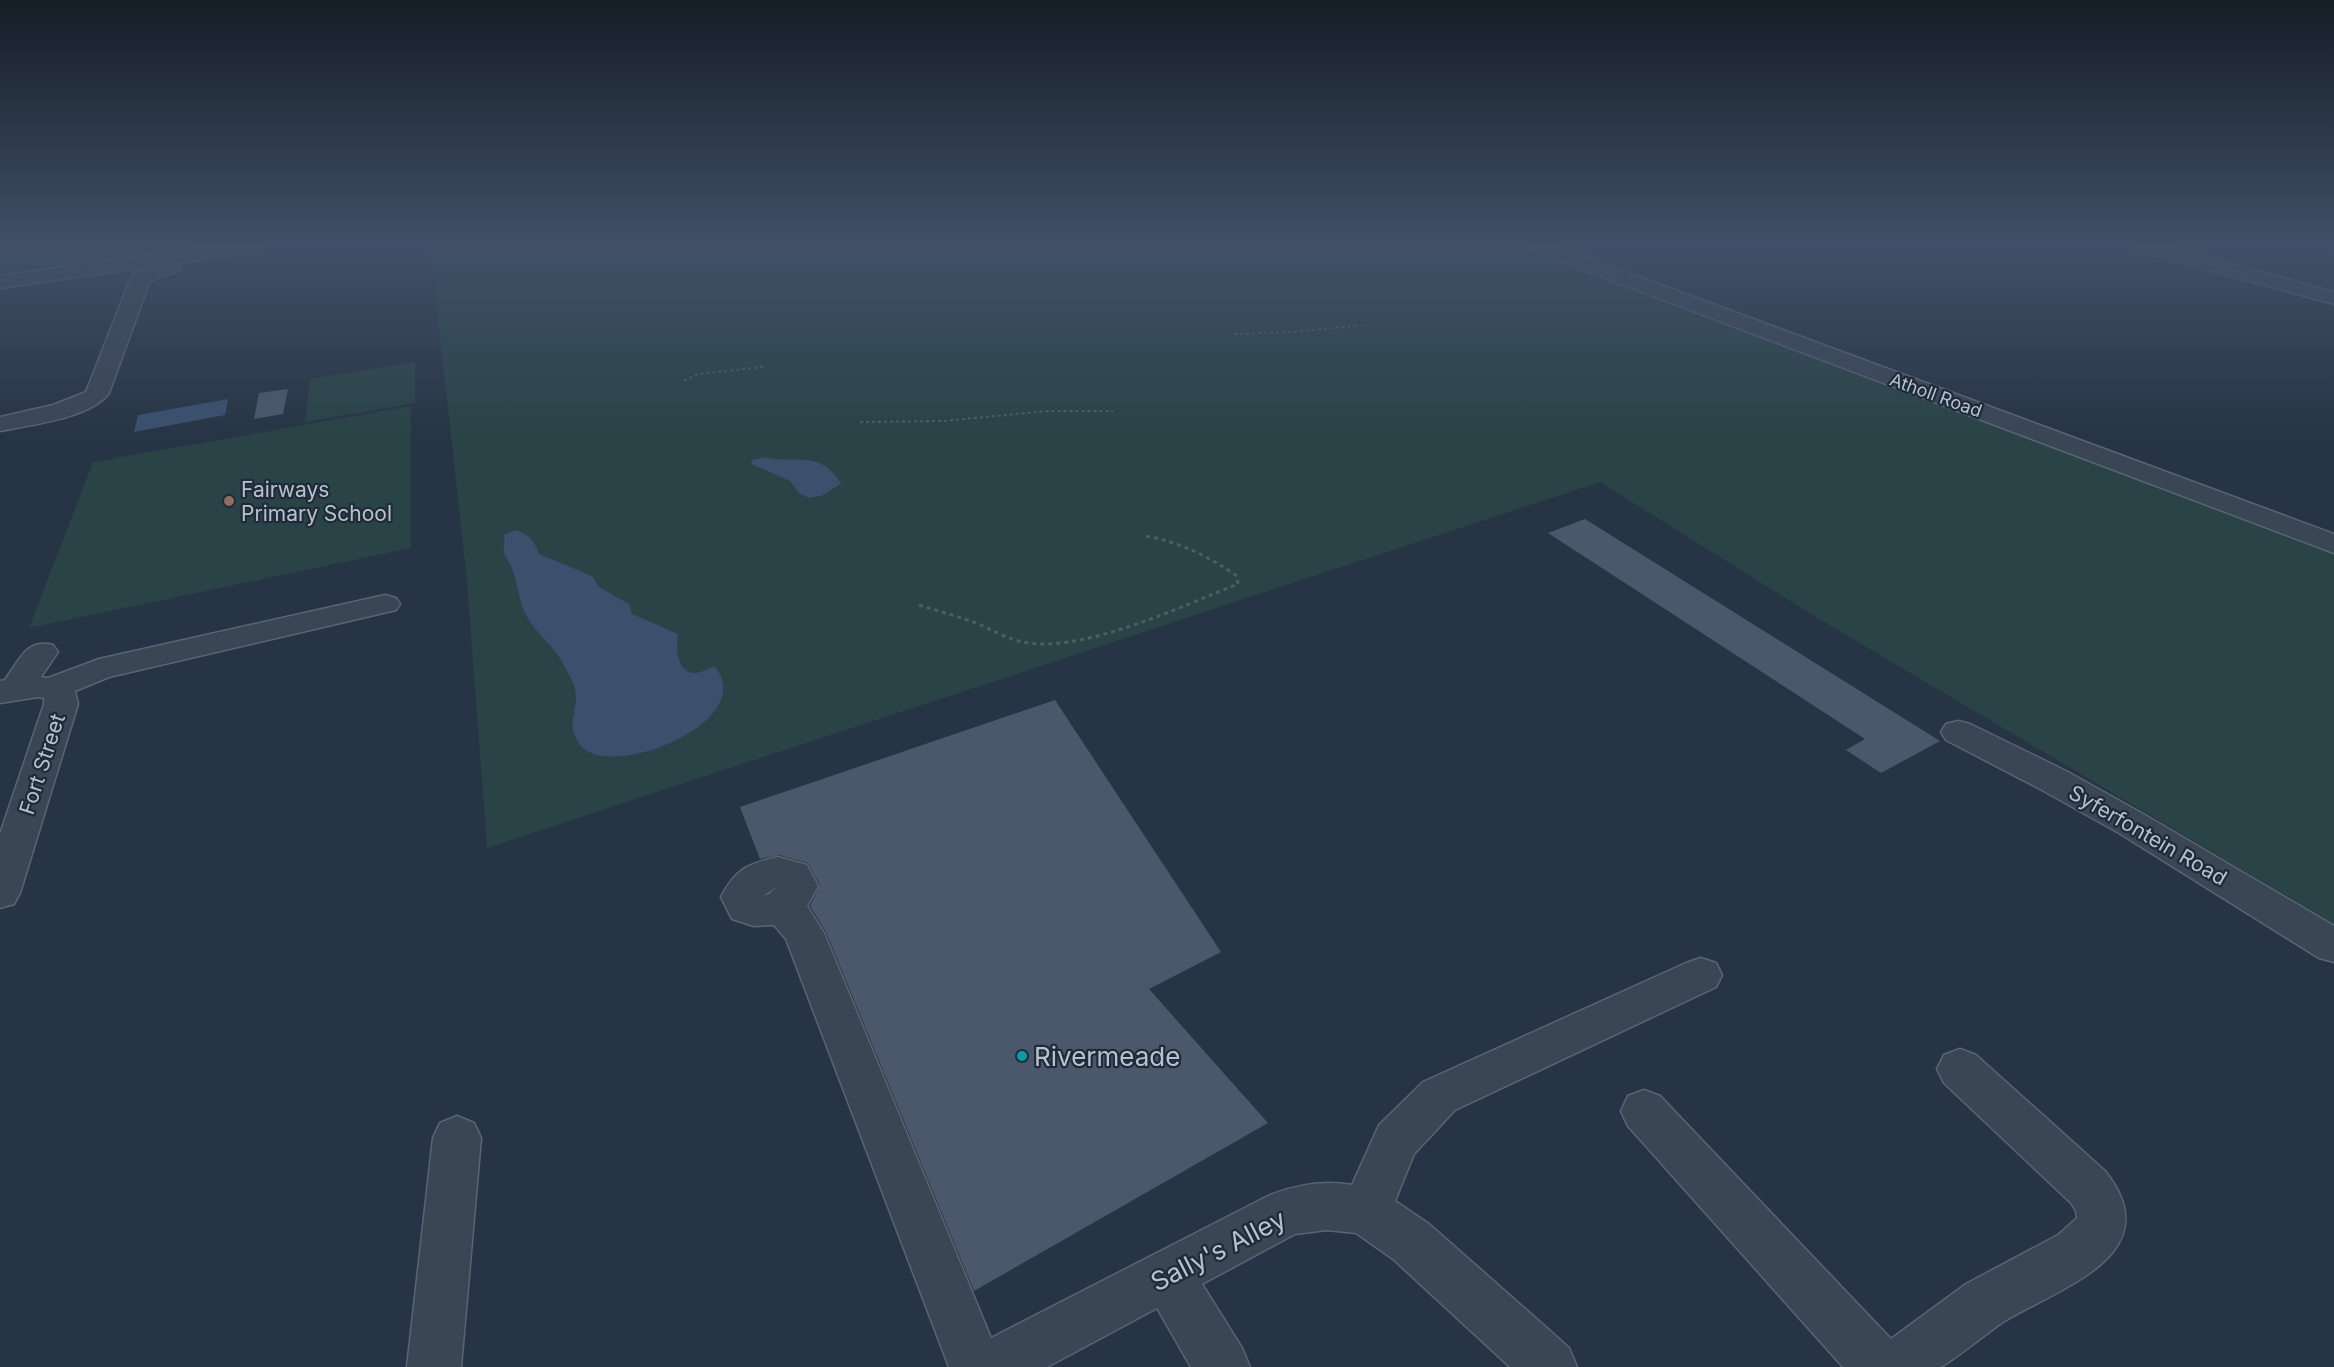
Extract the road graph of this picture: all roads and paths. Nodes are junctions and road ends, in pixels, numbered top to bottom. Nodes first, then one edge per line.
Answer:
1 (129, 310) edge
2 (1708, 310) edge
3 (1361, 325) dead end
4 (1234, 334) dead end
5 (763, 367) dead end
6 (684, 381) dead end
7 (1113, 411) dead end
8 (860, 422) dead end
9 (0, 424) edge
10 (1145, 536) dead end
11 (2334, 544) edge
12 (385, 604) dead end
13 (919, 605) dead end
14 (42, 652) dead end
15 (26, 689) edge
16 (1958, 732) dead end
17 (0, 893) edge
18 (777, 908) dead end
19 (2334, 946) edge
20 (1701, 975) dead end
21 (1960, 1070) dead end
22 (1644, 1111) dead end
23 (457, 1138) dead end
24 (1365, 1212) junction
25 (1168, 1275) junction
26 (434, 1367) edge
27 (976, 1367) edge
28 (991, 1367) edge
29 (1223, 1367) edge
30 (1550, 1367) edge
31 (1880, 1367) edge
32 (1899, 1367) edge

1 - 9 street
2 - 11 street, Atholl Road
3 - 4 path
5 - 6 path
7 - 8 path
10 - 13 path
12 - 15 street
14 - 15 street
15 - 17 street, Fort Street
16 - 19 street, Syferfontein Road
18 - 27 street
20 - 24 street
21 - 32 street
22 - 31 street
23 - 26 street
24 - 25 street, Sally's Alley
24 - 30 street, Sally's Alley
25 - 28 street, Sally's Alley
25 - 29 street

